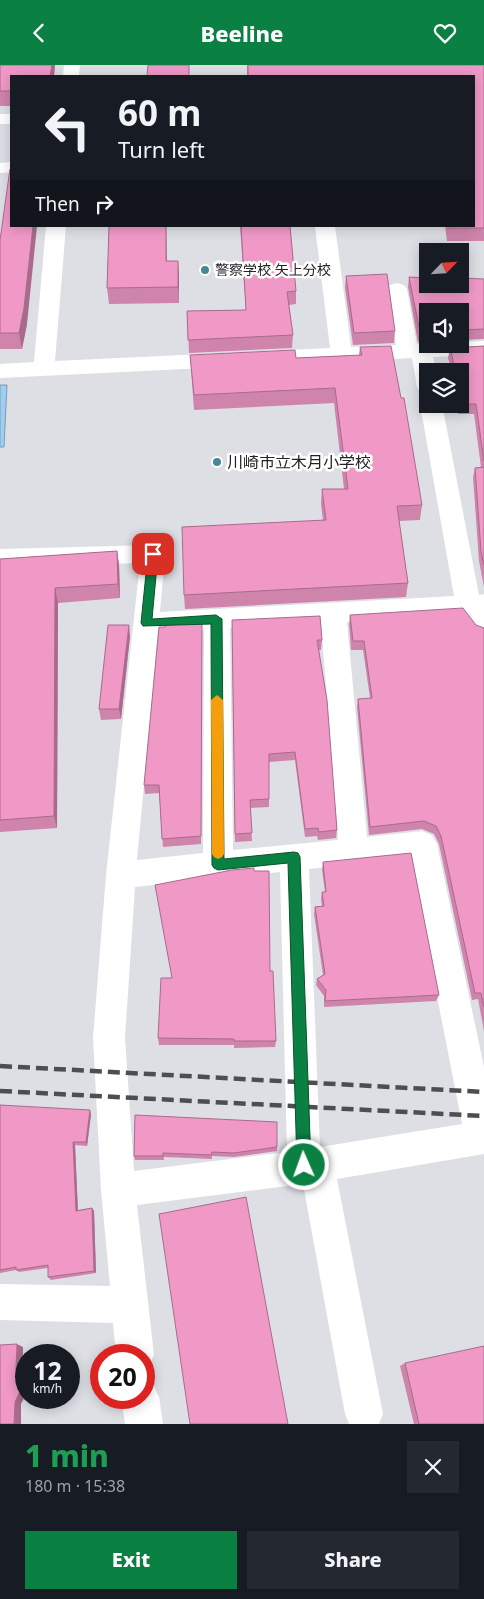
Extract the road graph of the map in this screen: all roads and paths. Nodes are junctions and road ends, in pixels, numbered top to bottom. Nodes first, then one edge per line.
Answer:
1 (56, 227) edge
2 (325, 227) edge
3 (396, 289) dead end
4 (484, 348) edge
5 (414, 351) junction
6 (341, 355) junction
7 (419, 364) edge
8 (44, 369) junction
9 (0, 371) edge
10 (433, 413) edge
11 (0, 558) edge
12 (476, 604) edge
13 (333, 612) junction
14 (216, 619) junction
15 (146, 623) junction
16 (484, 626) edge
17 (354, 851) junction
18 (294, 857) junction
19 (218, 865) junction
20 (121, 875) junction
21 (483, 1137) edge
22 (311, 1165) junction
23 (118, 1190) junction
24 (0, 1302) edge
25 (129, 1305) junction
26 (134, 1344) edge
27 (142, 1409) edge
28 (364, 1414) dead end
29 (144, 1424) edge

1 - 8 street
2 - 6 street
3 - 5 street
4 - 5 street
5 - 6 street
5 - 7 street
6 - 8 street
8 - 9 street
10 - 12 street
11 - 15 street
12 - 13 street
12 - 16 street
13 - 14 street
13 - 17 street
14 - 15 street
14 - 19 street
15 - 20 street
17 - 18 street
17 - 21 street
18 - 19 street
18 - 22 street
19 - 20 street
20 - 23 street
21 - 22 street
22 - 23 street
22 - 28 street
23 - 25 street
24 - 25 street
25 - 26 street
27 - 29 street

